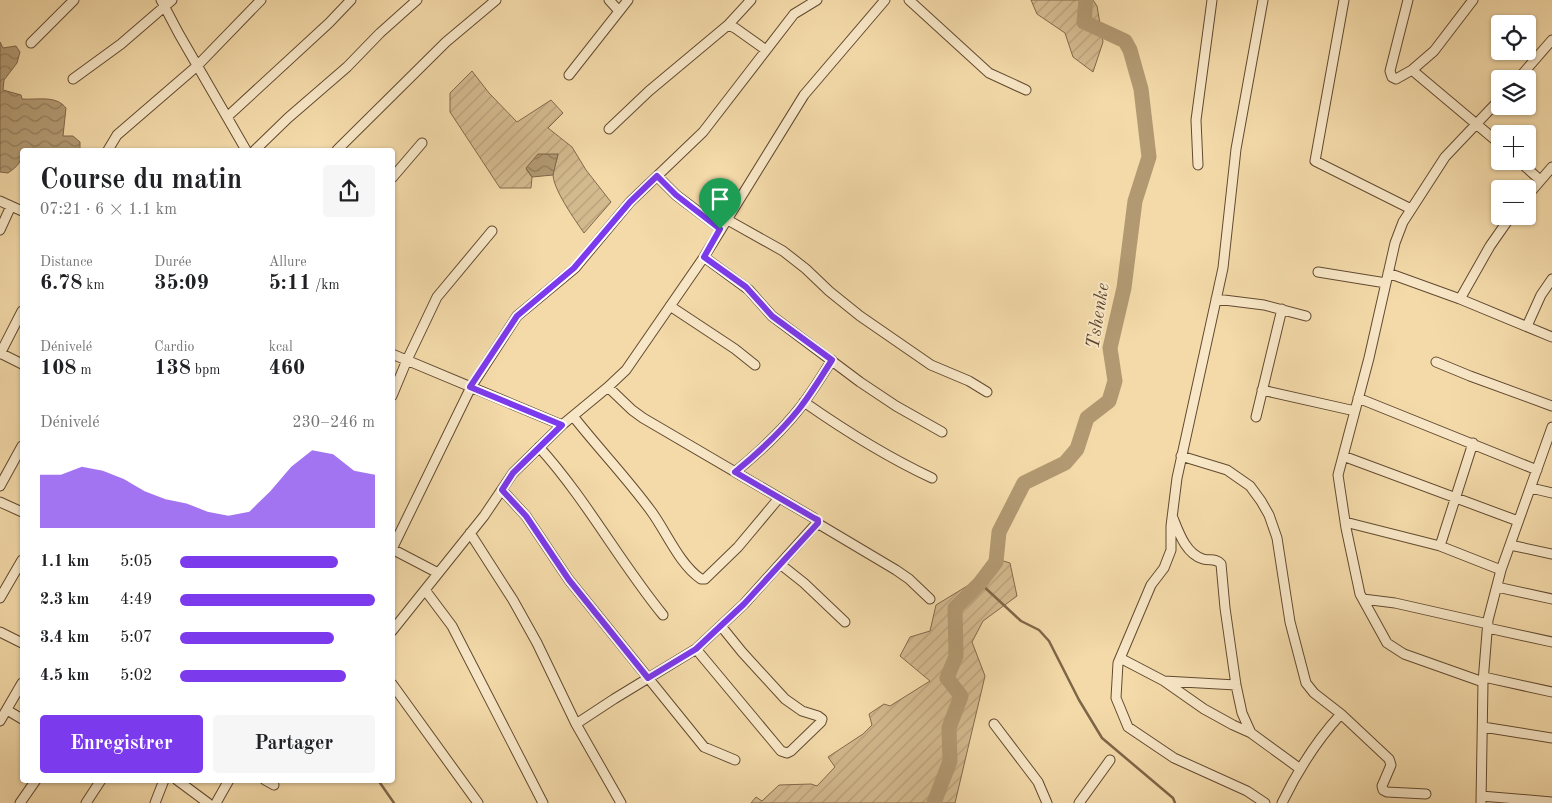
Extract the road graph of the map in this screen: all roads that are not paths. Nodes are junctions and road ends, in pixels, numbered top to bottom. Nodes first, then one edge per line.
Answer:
1 (74, 0) edge
2 (172, 0) edge
3 (261, 0) edge
4 (350, 0) edge
5 (417, 0) edge
6 (496, 0) edge
7 (609, 0) edge
8 (628, 0) edge
9 (751, 0) edge
10 (817, 0) edge
11 (885, 0) edge
12 (910, 0) edge
13 (1212, 0) edge
14 (1263, 0) edge
15 (1344, 0) edge
16 (1408, 0) edge
17 (1472, 1) edge
18 (162, 3) edge
19 (619, 11) junction
20 (728, 26) junction
21 (1552, 40) edge
22 (31, 43) dead end
23 (766, 50) junction
24 (198, 66) junction
25 (1412, 70) junction
26 (1526, 70) edge
27 (569, 75) dead end
28 (72, 79) dead end
29 (1026, 90) dead end
30 (1491, 109) edge
31 (228, 117) junction
32 (1477, 124) junction
33 (609, 129) dead end
34 (1491, 136) edge
35 (422, 143) dead end
36 (109, 148) edge
37 (245, 148) edge
38 (257, 148) edge
39 (339, 148) edge
40 (1198, 165) dead end
41 (1552, 167) edge
42 (1529, 170) edge
43 (395, 174) edge
44 (657, 176) junction
45 (1540, 180) junction
46 (1536, 185) edge
47 (0, 201) edge
48 (11, 206) junction
49 (1412, 208) junction
50 (20, 210) edge
51 (726, 219) junction
52 (1505, 225) edge
53 (720, 229) junction
54 (0, 230) edge
55 (492, 231) dead end
56 (704, 257) junction
57 (1318, 272) dead end
58 (1388, 273) junction
59 (1552, 279) edge
60 (1386, 283) junction
61 (1216, 299) junction
62 (1460, 299) junction
63 (670, 306) junction
64 (1282, 309) junction
65 (20, 315) edge
66 (1306, 316) dead end
67 (1527, 326) junction
68 (1552, 337) edge
69 (0, 353) edge
70 (395, 355) edge
71 (406, 360) junction
72 (832, 360) junction
73 (1436, 362) dead end
74 (20, 363) edge
75 (755, 365) dead end
76 (470, 387) junction
77 (608, 387) junction
78 (395, 388) edge
79 (1262, 390) junction
80 (987, 392) dead end
81 (1358, 398) junction
82 (804, 402) junction
83 (1552, 406) edge
84 (1355, 411) junction
85 (573, 416) junction
86 (1256, 417) dead end
87 (562, 425) junction
88 (1552, 427) edge
89 (942, 432) dead end
90 (1473, 443) junction
91 (539, 447) junction
92 (1549, 448) edge
93 (20, 450) edge
94 (1181, 456) junction
95 (1343, 456) junction
96 (1537, 470) junction
97 (735, 472) junction
98 (932, 478) dead end
99 (0, 486) edge
100 (1530, 488) junction
101 (502, 490) junction
102 (1552, 493) edge
103 (1455, 497) junction
104 (779, 498) junction
105 (0, 502) edge
106 (20, 511) edge
107 (1172, 516) junction
108 (1518, 521) junction
109 (1345, 522) junction
110 (818, 523) junction
111 (470, 533) junction
112 (395, 545) edge
113 (1510, 545) junction
114 (1440, 546) junction
115 (395, 550) edge
116 (1552, 554) edge
117 (20, 563) edge
118 (780, 564) junction
119 (1501, 570) junction
120 (438, 573) junction
121 (1497, 587) junction
122 (425, 590) junction
123 (0, 598) edge
124 (930, 599) dead end
125 (1363, 599) junction
126 (1552, 599) edge
127 (663, 615) dead end
128 (845, 622) dead end
129 (721, 626) junction
130 (1488, 626) junction
131 (395, 627) edge
132 (0, 632) edge
133 (20, 642) edge
134 (1552, 642) edge
135 (696, 649) junction
136 (1120, 658) junction
137 (648, 678) junction
138 (1484, 679) junction
139 (1164, 680) junction
140 (1236, 685) junction
141 (395, 688) edge
142 (20, 689) edge
143 (1552, 692) edge
144 (7, 710) junction
145 (1341, 714) junction
146 (20, 718) edge
147 (0, 721) edge
148 (576, 724) junction
149 (994, 724) dead end
150 (1483, 727) junction
151 (1251, 733) junction
152 (1552, 738) edge
153 (735, 760) dead end
154 (1110, 760) dead end
155 (1299, 768) junction
156 (34, 783) edge
157 (99, 783) edge
158 (163, 783) edge
159 (181, 783) edge
160 (227, 783) edge
161 (270, 783) edge
162 (274, 785) dead end
163 (1426, 794) dead end
164 (1481, 799) edge
165 (1552, 802) edge
166 (20, 803) edge
167 (86, 803) edge
168 (155, 803) edge
169 (208, 803) edge
170 (216, 803) edge
171 (478, 803) edge
172 (543, 803) edge
173 (622, 803) edge
174 (1047, 803) edge
175 (1079, 803) edge
176 (1265, 803) edge
177 (1282, 803) edge

1 - 22 street
2 - 18 street
3 - 24 street
4 - 31 street
5 - 38 street
6 - 39 street
7 - 19 street
8 - 19 street
9 - 20 street
10 - 23 street
11 - 51 street
12 - 29 street
13 - 40 street
14 - 61 street
15 - 49 street
16 - 25 street
17 - 25 street
18 - 24 street
18 - 28 street
19 - 27 street
20 - 23 street
20 - 33 street
21 - 26 street
23 - 44 street
24 - 31 street
24 - 36 street
25 - 32 street
30 - 32 street
31 - 37 street
32 - 34 street
32 - 49 street
35 - 43 street
41 - 45 street
42 - 45 street
44 - 53 street
44 - 76 street
45 - 46 street
47 - 48 street
48 - 50 street
48 - 54 street
49 - 58 street
51 - 53 street
51 - 80 street
52 - 62 street
53 - 56 street
55 - 71 street
56 - 63 street
56 - 72 street
57 - 60 street
58 - 60 street
58 - 62 street
59 - 67 street
60 - 81 street
61 - 64 street
61 - 94 street
62 - 67 street
63 - 75 street
63 - 77 street
64 - 66 street
64 - 79 street
65 - 69 street
67 - 68 street
69 - 74 street
70 - 71 street
71 - 76 street
71 - 78 street
72 - 82 street
72 - 89 street
73 - 83 street
76 - 87 street
76 - 112 street
77 - 85 street
77 - 97 street
79 - 84 street
79 - 86 street
81 - 84 street
81 - 90 street
82 - 97 street
82 - 98 street
84 - 95 street
85 - 87 street
85 - 104 street
87 - 91 street
88 - 92 street
90 - 96 street
90 - 103 street
91 - 101 street
91 - 127 street
92 - 96 street
93 - 99 street
94 - 107 street
94 - 145 street
95 - 103 street
95 - 109 street
96 - 100 street
97 - 104 street
100 - 102 street
100 - 108 street
101 - 111 street
101 - 137 street
103 - 108 street
103 - 114 street
104 - 110 street
105 - 106 street
107 - 136 street
107 - 140 street
108 - 113 street
109 - 114 street
109 - 125 street
110 - 118 street
110 - 124 street
111 - 120 street
111 - 148 street
113 - 116 street
113 - 119 street
114 - 119 street
115 - 120 street
117 - 123 street
118 - 128 street
118 - 129 street
119 - 121 street
120 - 122 street
121 - 126 street
121 - 130 street
122 - 131 street
122 - 172 street
125 - 130 street
125 - 138 street
129 - 135 street
129 - 135 street
130 - 134 street
130 - 138 street
132 - 133 street
135 - 137 street
136 - 139 street
136 - 176 street
137 - 148 street
137 - 153 street
138 - 143 street
138 - 150 street
139 - 140 street
139 - 151 street
140 - 151 street
141 - 171 street
142 - 144 street
144 - 146 street
144 - 147 street
145 - 155 street
145 - 163 street
148 - 173 street
149 - 174 street
150 - 152 street
150 - 164 street
151 - 155 street
154 - 175 street
155 - 177 street
156 - 166 street
157 - 167 street
158 - 168 street
159 - 169 street
160 - 170 street
161 - 162 street
164 - 165 street

